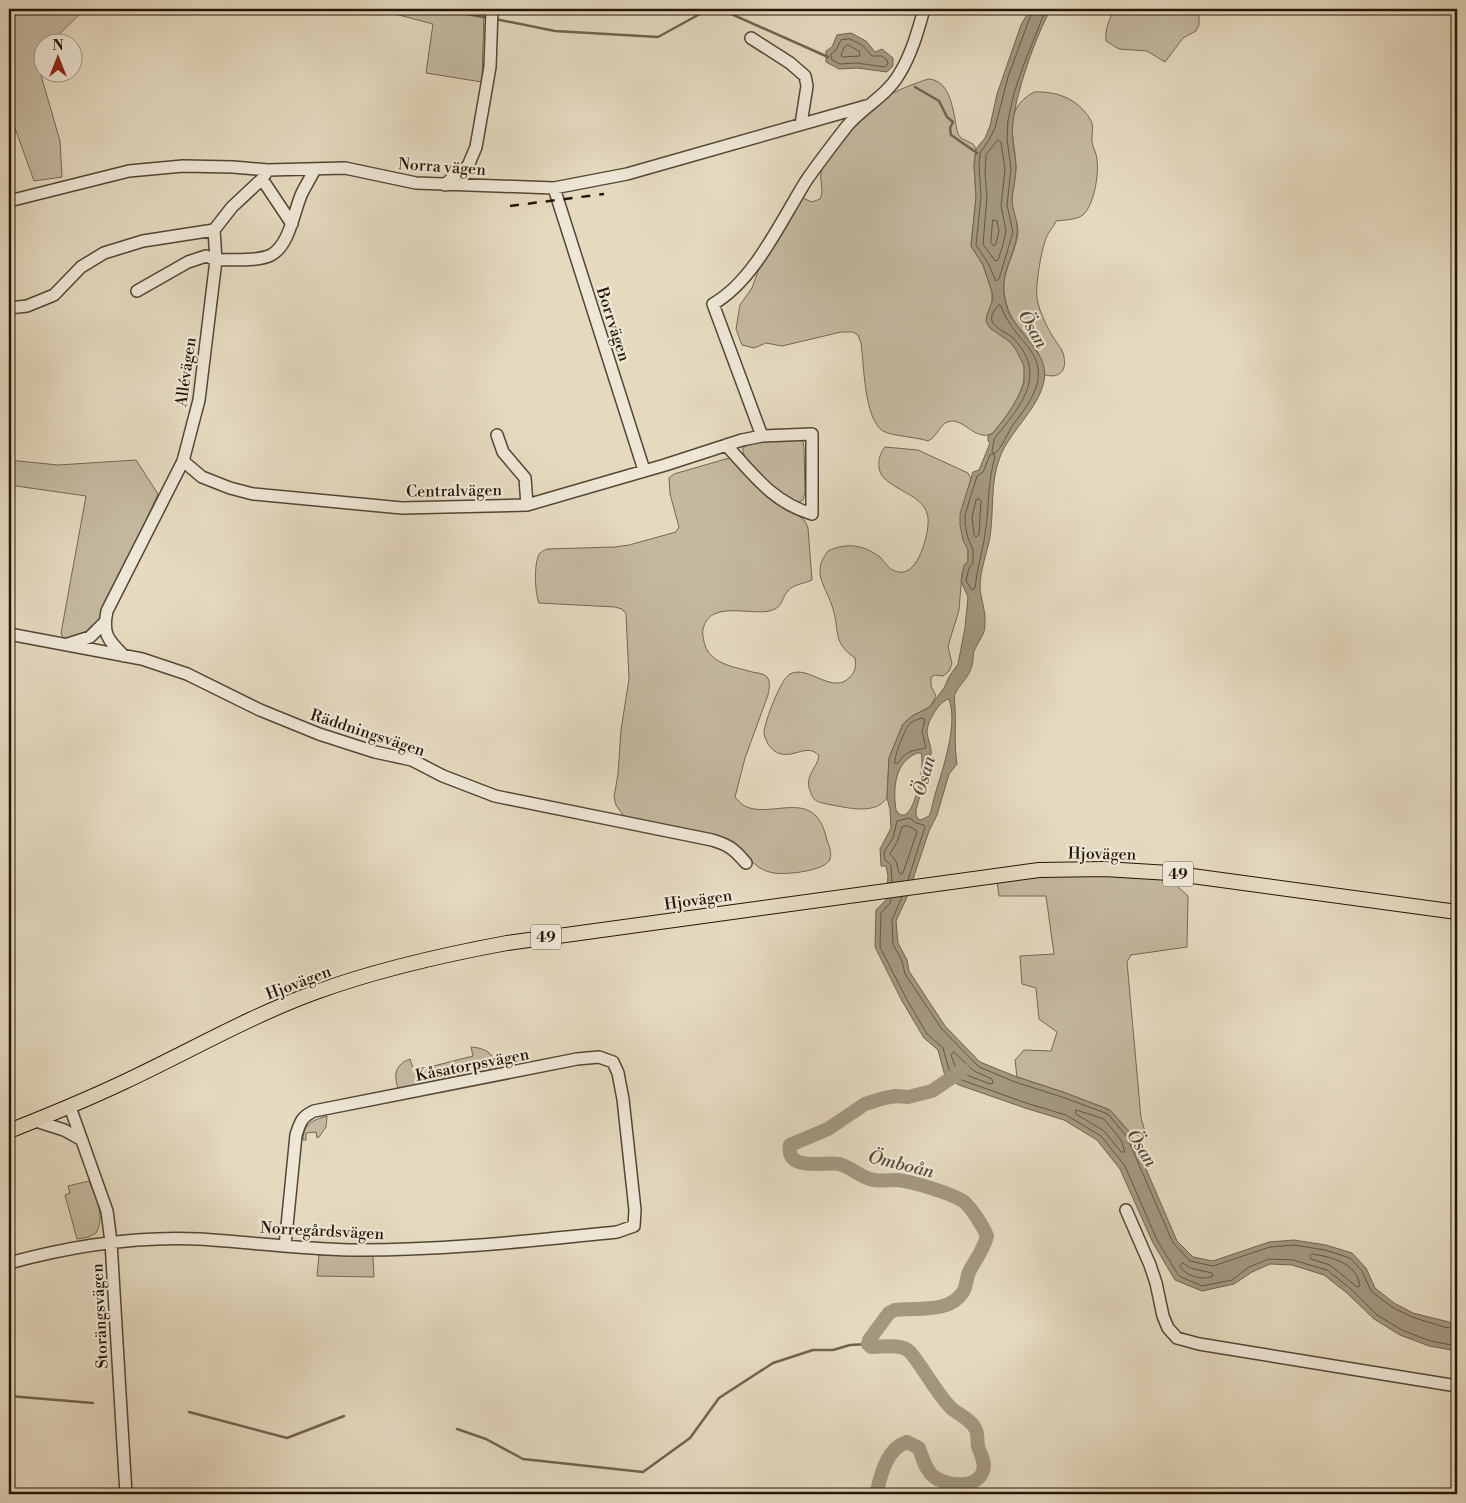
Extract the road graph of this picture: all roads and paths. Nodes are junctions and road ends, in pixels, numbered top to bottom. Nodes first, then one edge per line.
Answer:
1 (492, 9) edge
2 (924, 9) edge
3 (751, 38) dead end
4 (866, 106) junction
5 (801, 124) junction
6 (315, 169) junction
7 (265, 174) junction
8 (445, 185) junction
9 (554, 188) junction
10 (9, 201) edge
11 (292, 224) junction
12 (214, 230) junction
13 (216, 260) junction
14 (138, 291) dead end
15 (9, 308) edge
16 (497, 435) dead end
17 (762, 436) junction
18 (726, 444) junction
19 (183, 461) junction
20 (644, 470) junction
21 (527, 505) junction
22 (104, 623) junction
23 (9, 634) edge
24 (67, 645) junction
25 (124, 656) junction
26 (746, 863) dead end
27 (1457, 912) edge
28 (70, 1107) junction
29 (36, 1121) junction
30 (9, 1131) edge
31 (82, 1140) junction
32 (1126, 1210) dead end
33 (634, 1226) joint
34 (111, 1242) junction
35 (285, 1246) junction
36 (9, 1263) edge
37 (1457, 1386) edge
38 (126, 1494) edge

1 - 8 street
2 - 4 street
3 - 5 street
4 - 5 street, Norra vägen
4 - 17 street
5 - 9 street, Norra vägen
6 - 7 street, Norra vägen
6 - 8 street, Norra vägen
6 - 11 street
7 - 10 street, Norra vägen
7 - 11 street
7 - 12 street
8 - 9 street, Norra vägen
9 - 20 street, Borrvägen
11 - 13 street
12 - 13 street, Allévägen
12 - 15 street
13 - 14 street
13 - 19 street, Allévägen
16 - 21 street
17 - 18 street, Centralvägen
17 - 18 street, Centralvägen
18 - 20 street, Centralvägen
19 - 21 street, Centralvägen
19 - 22 street, Allévägen
20 - 21 street, Centralvägen
22 - 24 street
22 - 25 street
23 - 24 street, Räddningsvägen
24 - 25 street, Räddningsvägen
25 - 26 street, Räddningsvägen
27 - 28 main road, Hjovägen / 49
28 - 29 main road, Hjovägen / 49
28 - 31 street, Storängsvägen
29 - 30 main road, Hjovägen / 49
29 - 31 street
31 - 34 street, Storängsvägen
32 - 37 street
33 - 35 street, Norregårdsvägen
33 - 35 street, Kåsatorpsvägen
34 - 35 street, Norregårdsvägen
34 - 36 street, Norregårdsvägen
34 - 38 street, Storängsvägen

